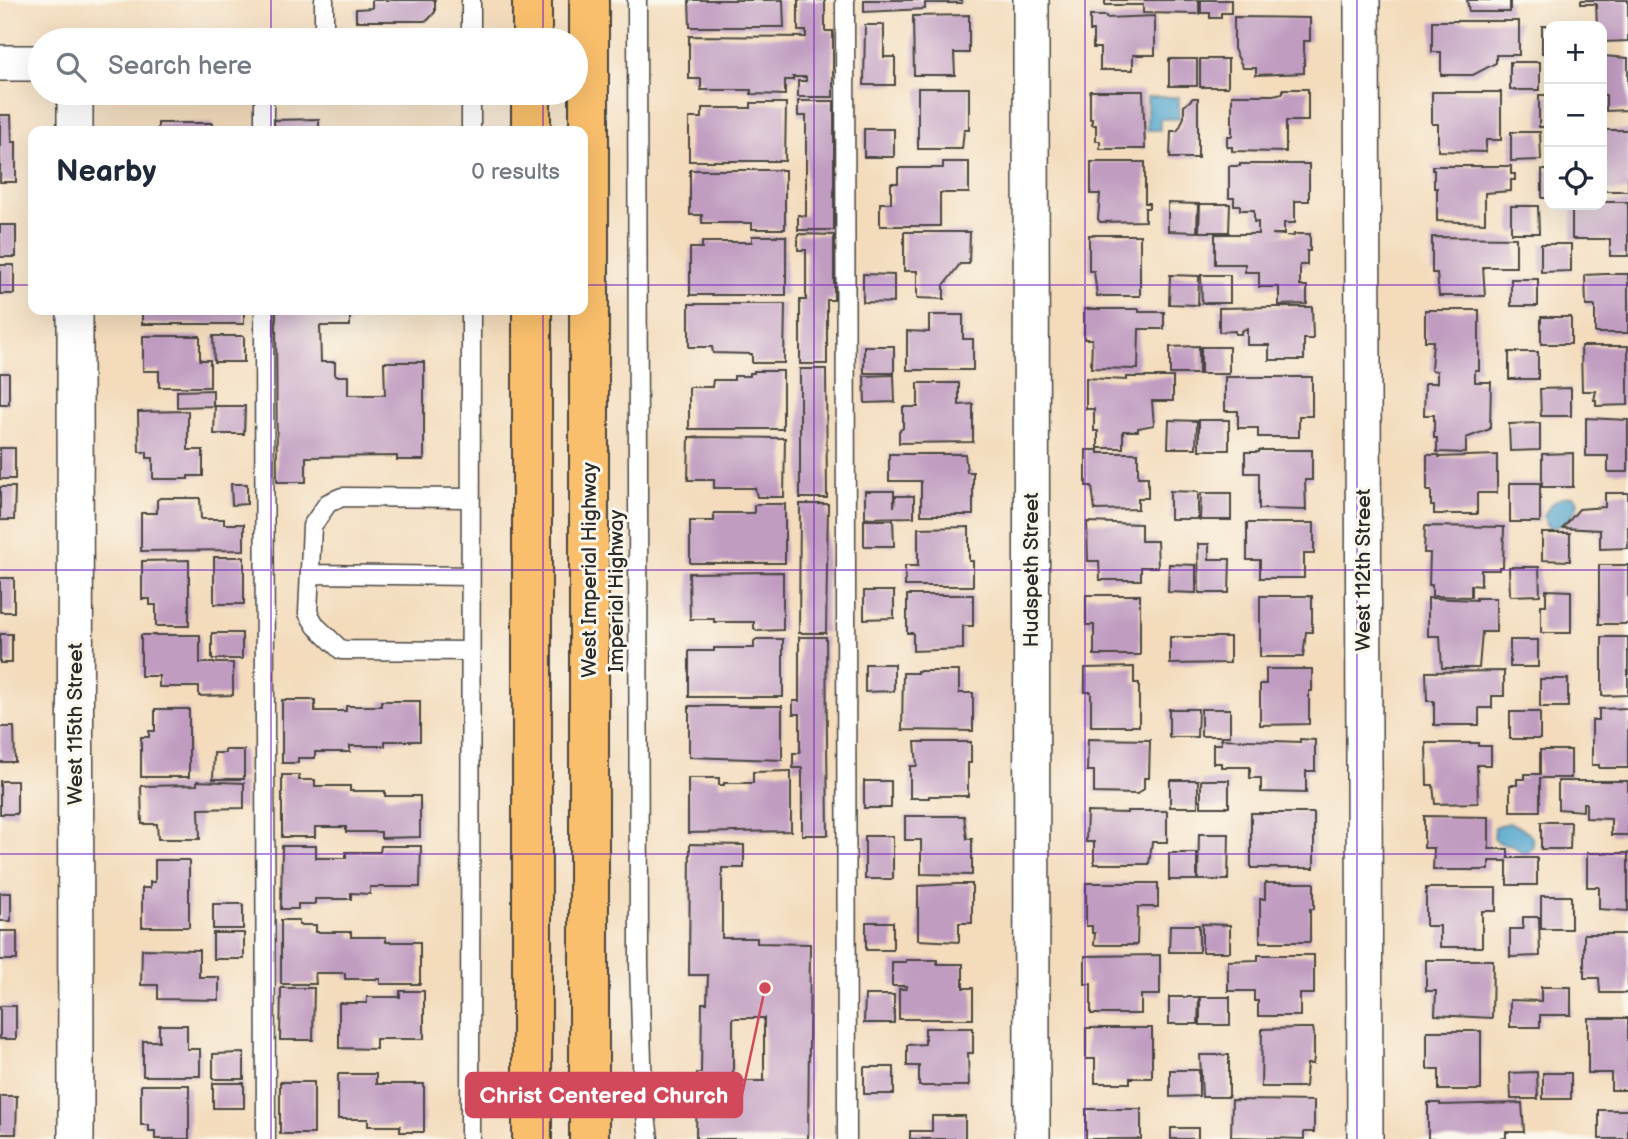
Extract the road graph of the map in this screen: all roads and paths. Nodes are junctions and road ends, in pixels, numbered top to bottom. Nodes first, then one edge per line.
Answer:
1 (324, 0) edge
2 (471, 0) edge
3 (532, 0) edge
4 (590, 0) edge
5 (637, 0) edge
6 (845, 0) edge
7 (1031, 0) edge
8 (1362, 0) edge
9 (324, 28) edge
10 (471, 28) edge
11 (531, 28) edge
12 (587, 28) edge
13 (0, 63) edge
14 (28, 63) edge
15 (75, 105) edge
16 (264, 105) edge
17 (471, 105) edge
18 (531, 105) edge
19 (583, 105) edge
20 (75, 126) edge
21 (264, 126) edge
22 (471, 126) edge
23 (531, 126) edge
24 (583, 126) edge
25 (75, 315) edge
26 (264, 315) edge
27 (471, 315) edge
28 (531, 315) edge
29 (584, 315) edge
30 (470, 498) junction
31 (310, 574) junction
32 (470, 576) junction
33 (470, 651) junction
34 (76, 1139) edge
35 (266, 1139) edge
36 (470, 1139) edge
37 (532, 1139) edge
38 (589, 1139) edge
39 (649, 1139) edge
40 (846, 1139) edge
41 (1032, 1139) edge
42 (1364, 1139) edge

1 - 9 lane
2 - 10 lane
3 - 11 main road
4 - 12 main road, West Imperial Highway
5 - 39 lane, Imperial Highway
6 - 40 lane
7 - 41 street, Hudspeth Street
8 - 42 street, West 112th Street
13 - 14 street
15 - 20 street
16 - 21 lane
17 - 22 lane
18 - 23 main road
19 - 24 main road, West Imperial Highway
25 - 34 street, West 115th Street
26 - 35 lane
27 - 30 lane
28 - 37 main road
29 - 38 main road, West Imperial Highway
30 - 31 lane
30 - 32 lane
31 - 32 lane
31 - 33 lane
32 - 33 lane
33 - 36 lane

